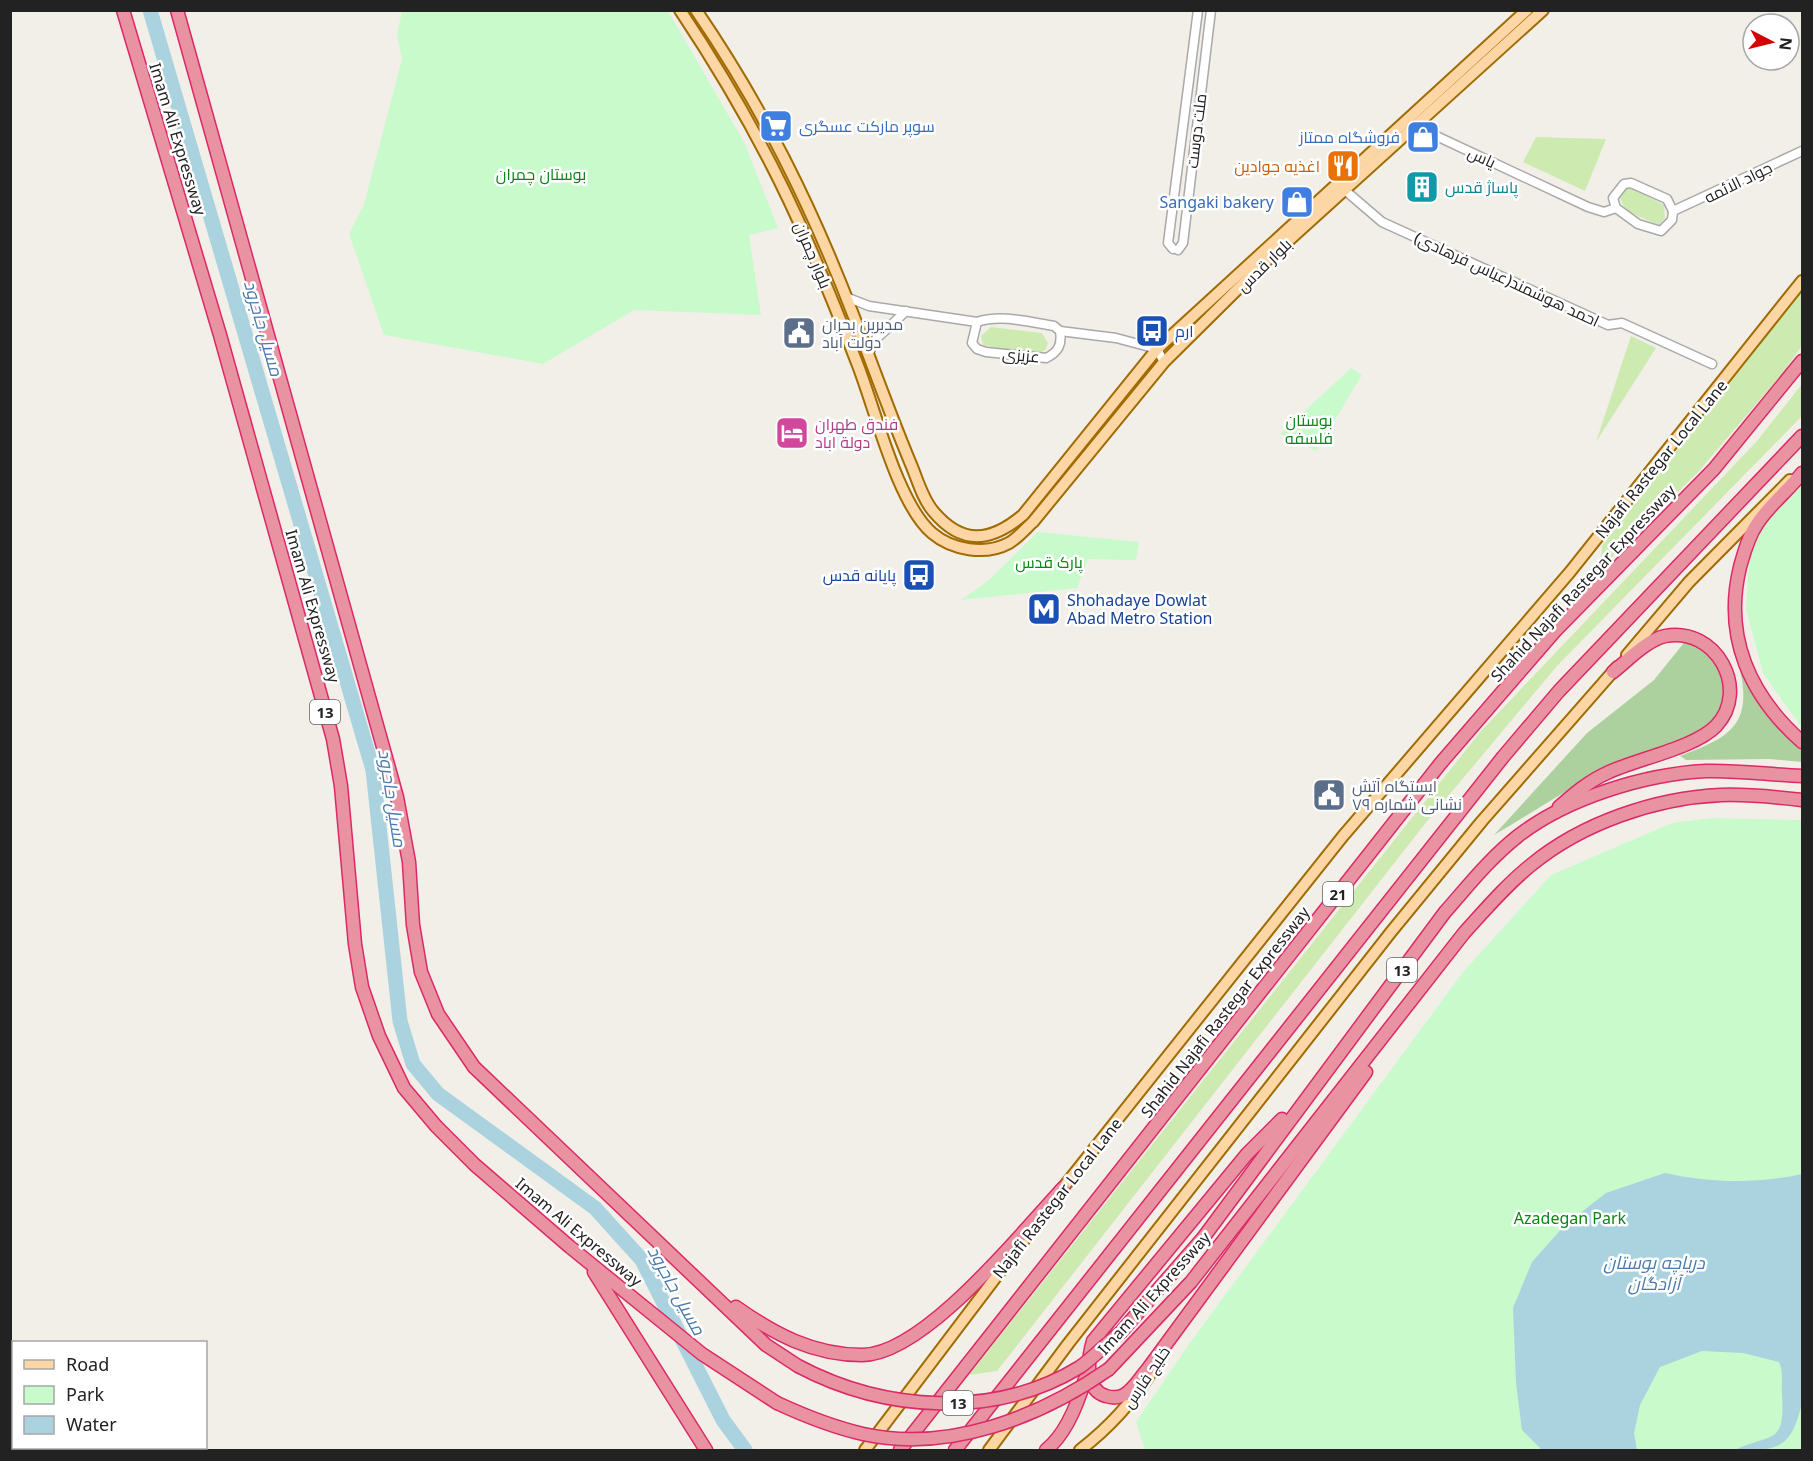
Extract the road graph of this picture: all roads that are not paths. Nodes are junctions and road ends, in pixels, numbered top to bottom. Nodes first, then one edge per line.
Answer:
1 (123, 10) edge
2 (177, 10) edge
3 (680, 10) edge
4 (696, 10) edge
5 (1198, 10) edge
6 (1211, 10) edge
7 (1527, 10) edge
8 (1543, 10) edge
9 (1415, 126) junction
10 (1803, 151) edge
11 (1341, 187) junction
12 (1616, 208) junction
13 (1673, 211) junction
14 (1803, 281) edge
15 (846, 297) junction
16 (906, 311) junction
17 (977, 322) junction
18 (1060, 331) junction
19 (1157, 349) junction
20 (868, 355) junction
21 (1803, 361) edge
22 (1164, 362) junction
23 (1712, 364) dead end
24 (1803, 436) edge
25 (1803, 471) edge
26 (1009, 527) joint
27 (1009, 543) joint
28 (1613, 672) junction
29 (1803, 742) edge
30 (1803, 776) edge
31 (1803, 800) edge
32 (1547, 817) junction
33 (1422, 989) junction
34 (1313, 1088) junction
35 (1063, 1188) junction
36 (587, 1261) junction
37 (708, 1287) junction
38 (1181, 1324) junction
39 (1088, 1366) junction
40 (706, 1450) edge
41 (865, 1450) edge
42 (900, 1450) edge
43 (955, 1450) edge
44 (989, 1450) edge
45 (1046, 1450) edge
46 (1080, 1450) edge

1 - 36 highway, Imam Ali Expressway / 13
2 - 37 highway, Imam Ali Expressway / 13
3 - 27 main road, بلوار چمران
4 - 15 main road, بلوار چمران
5 - 6 street, ملت دوست
7 - 11 main road, بلوار قدس
8 - 9 main road, بلوار قدس
9 - 11 main road, بلوار قدس
9 - 12 street, یاس
10 - 13 street, جواد الائمه
11 - 19 main road, بلوار قدس
11 - 22 main road, بلوار قدس
11 - 23 street, احمد هوشمند(عباس فرهادی)
12 - 13 street
12 - 13 street
14 - 35 main road, Najafi Rastegar Local Lane
15 - 16 street
15 - 20 main road, بلوار چمران
16 - 17 street
16 - 20 street
17 - 18 street, عزیزی
17 - 18 street, عزیزی
18 - 19 street
19 - 22 street
19 - 26 main road, بلوار قدس
20 - 26 main road, بلوار چمران
21 - 42 highway, Shahid Najafi Rastegar Expressway / 21
22 - 27 main road, بلوار قدس
24 - 43 highway
25 - 28 main road
25 - 29 highway
28 - 32 highway
28 - 44 main road
30 - 32 highway, Imam Ali Expressway / 13
31 - 33 highway, Imam Ali Expressway / 13
32 - 34 highway, Imam Ali Expressway / 13
33 - 36 highway, Imam Ali Expressway / 13, bridge
33 - 38 highway
34 - 37 highway, Imam Ali Expressway / 13, bridge
34 - 39 highway
35 - 37 highway
35 - 41 main road, Najafi Rastegar Local Lane
36 - 40 highway
38 - 39 highway
38 - 46 main road, خلیج فارس
39 - 45 highway

